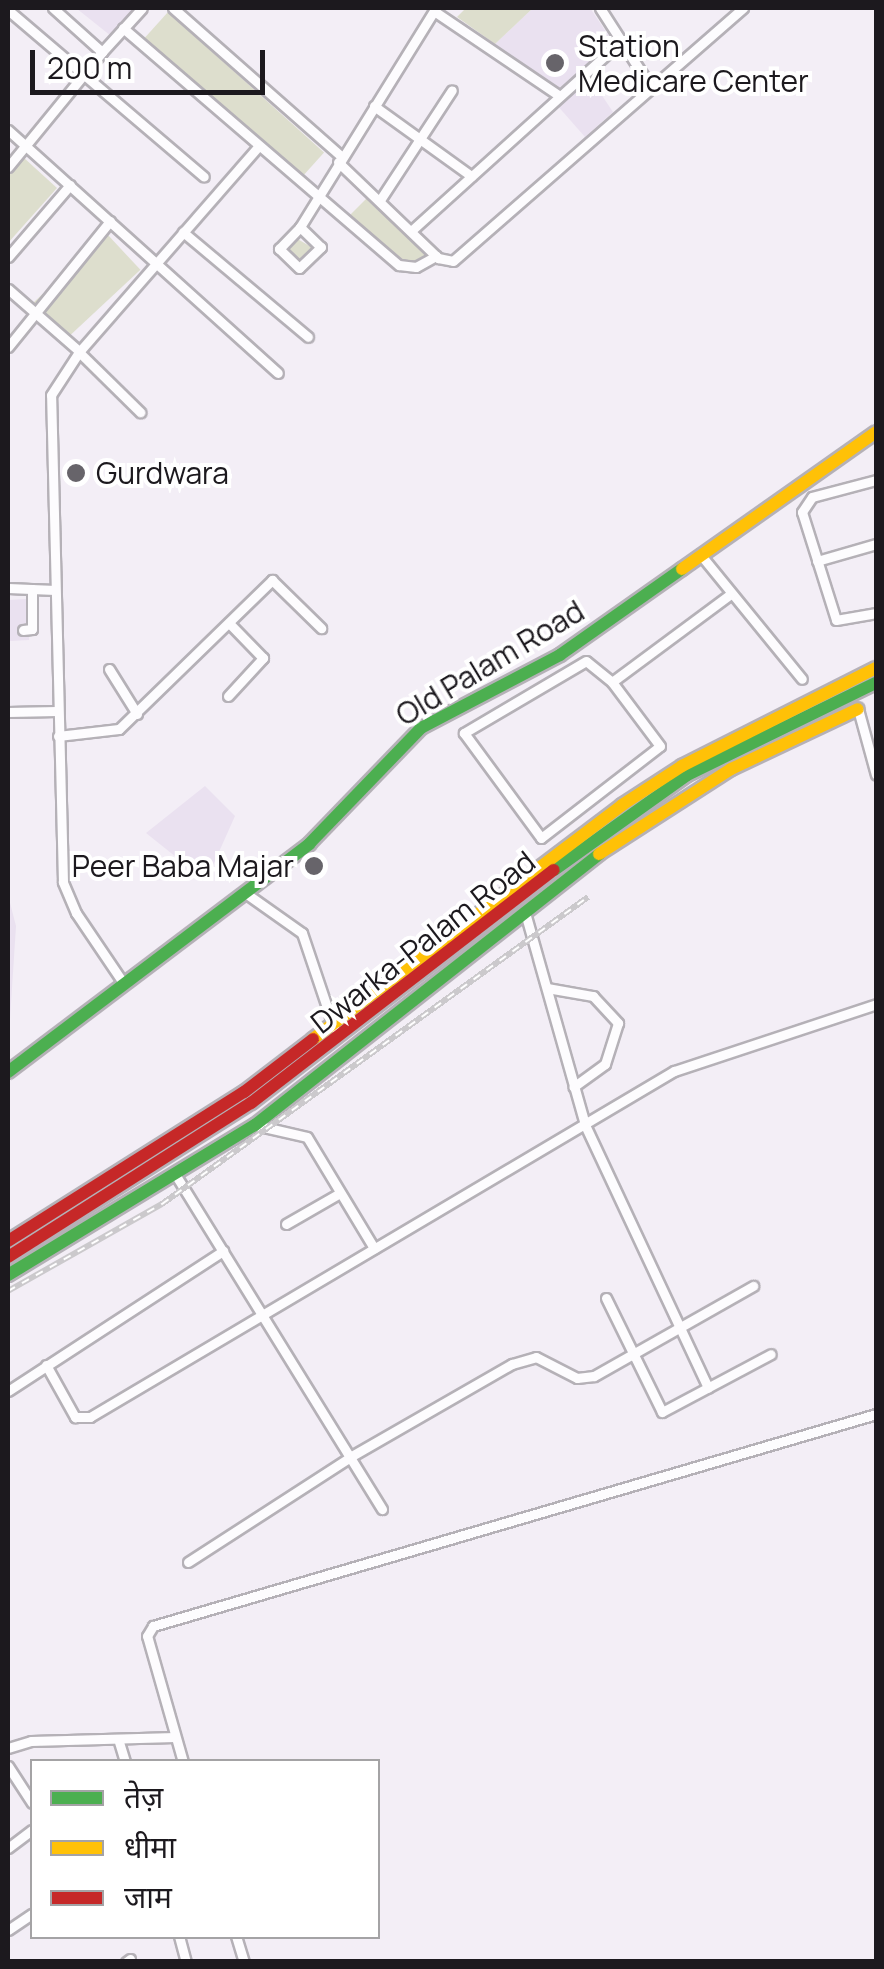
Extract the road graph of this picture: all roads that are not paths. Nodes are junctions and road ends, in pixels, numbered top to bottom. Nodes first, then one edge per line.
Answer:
1 (53, 8) edge
2 (142, 8) edge
3 (173, 8) edge
4 (600, 8) edge
5 (743, 8) edge
6 (435, 9) edge
7 (8, 10) edge
8 (122, 28) junction
9 (622, 41) junction
10 (102, 52) junction
11 (82, 76) junction
12 (650, 86) junction
13 (452, 90) dead end
14 (558, 95) junction
15 (374, 106) junction
16 (8, 130) edge
17 (420, 138) junction
18 (26, 146) junction
19 (258, 148) junction
20 (340, 159) junction
21 (8, 166) edge
22 (471, 176) junction
23 (204, 177) dead end
24 (70, 185) junction
25 (318, 193) junction
26 (380, 200) junction
27 (110, 221) junction
28 (300, 226) junction
29 (411, 231) junction
30 (183, 232) junction
31 (8, 256) edge
32 (436, 256) junction
33 (155, 264) junction
34 (8, 289) edge
35 (34, 313) junction
36 (308, 337) dead end
37 (8, 347) edge
38 (79, 352) junction
39 (278, 373) dead end
40 (140, 412) dead end
41 (876, 432) edge
42 (876, 480) edge
43 (876, 544) edge
44 (700, 554) junction
45 (817, 561) junction
46 (9, 588) edge
47 (32, 589) junction
48 (55, 590) junction
49 (729, 595) junction
50 (9, 602) edge
51 (876, 613) edge
52 (230, 622) junction
53 (321, 628) dead end
54 (23, 630) dead end
55 (876, 668) edge
56 (109, 669) dead end
57 (802, 679) dead end
58 (612, 682) junction
59 (876, 683) edge
60 (228, 696) dead end
61 (858, 709) joint
62 (58, 711) junction
63 (8, 712) edge
64 (137, 714) junction
65 (58, 736) junction
66 (876, 774) edge
67 (244, 892) junction
68 (526, 916) junction
69 (122, 981) junction
70 (547, 988) junction
71 (876, 1004) edge
72 (334, 1028) junction
73 (8, 1072) edge
74 (573, 1087) junction
75 (255, 1125) junction
76 (585, 1125) junction
77 (175, 1174) junction
78 (340, 1193) junction
79 (286, 1224) dead end
80 (8, 1241) edge
81 (374, 1248) junction
82 (223, 1251) junction
83 (8, 1256) edge
84 (8, 1275) edge
85 (753, 1286) dead end
86 (606, 1298) dead end
87 (262, 1314) junction
88 (678, 1330) junction
89 (636, 1354) junction
90 (771, 1354) dead end
91 (46, 1364) junction
92 (708, 1388) junction
93 (8, 1391) edge
94 (876, 1414) edge
95 (350, 1457) junction
96 (382, 1509) dead end
97 (188, 1562) dead end
98 (175, 1738) junction
99 (119, 1742) junction
100 (8, 1748) edge
101 (125, 1759) edge
102 (182, 1759) edge
103 (8, 1766) edge
104 (30, 1799) edge
105 (30, 1832) edge
106 (8, 1848) edge
107 (30, 1915) edge
108 (8, 1930) edge

1 - 10 street
2 - 8 street
3 - 20 street
4 - 9 street
5 - 12 street
6 - 14 street
6 - 15 street
7 - 11 street
8 - 10 street
8 - 19 street
9 - 12 street
9 - 14 street
10 - 11 street
11 - 18 street
11 - 23 street
12 - 32 street
13 - 17 street
14 - 22 street
15 - 17 street
15 - 20 street
16 - 18 street
17 - 22 street
17 - 26 street
18 - 21 street
18 - 24 street
19 - 25 street
19 - 30 street
20 - 25 street
20 - 26 street
22 - 29 street
24 - 27 street
24 - 31 street
25 - 28 street
25 - 32 street
26 - 29 street
27 - 33 street
27 - 35 street
28 - 28 street
29 - 32 street
30 - 33 street
30 - 36 street
33 - 38 street
33 - 39 street
34 - 35 street
35 - 37 street
35 - 38 street
38 - 40 street
38 - 48 street
41 - 44 street, Old Palam Road
42 - 45 street
43 - 45 street
44 - 49 street
44 - 67 street, Old Palam Road
45 - 51 street
46 - 47 street
46 - 50 street
47 - 48 street
47 - 54 street
48 - 62 street
49 - 57 street
49 - 58 street
52 - 53 street
52 - 60 street
52 - 64 street
55 - 72 street, Dwarka-Palam Road
56 - 64 street
58 - 58 street
59 - 83 street, Dwarka-Palam Road
61 - 66 street
61 - 68 street
62 - 63 street
62 - 65 street
64 - 65 street
65 - 69 street
67 - 69 street, Old Palam Road
67 - 72 street
68 - 70 street
68 - 75 street
69 - 73 street, Old Palam Road
70 - 74 street
70 - 74 street
71 - 76 street
72 - 80 street, Dwarka-Palam Road
74 - 76 street
75 - 77 street
75 - 78 street
76 - 81 street
76 - 88 street
77 - 82 street
77 - 84 street
78 - 79 street
78 - 81 street
81 - 87 street
82 - 87 street
82 - 91 street
85 - 88 street
86 - 89 street
87 - 91 street
87 - 95 street
88 - 89 street
88 - 92 street
89 - 92 street
89 - 95 street
90 - 92 street
91 - 93 street
94 - 98 street
95 - 96 street
95 - 97 street
98 - 99 street
98 - 102 street
99 - 100 street
99 - 101 street
103 - 104 street
105 - 106 street
107 - 108 street

